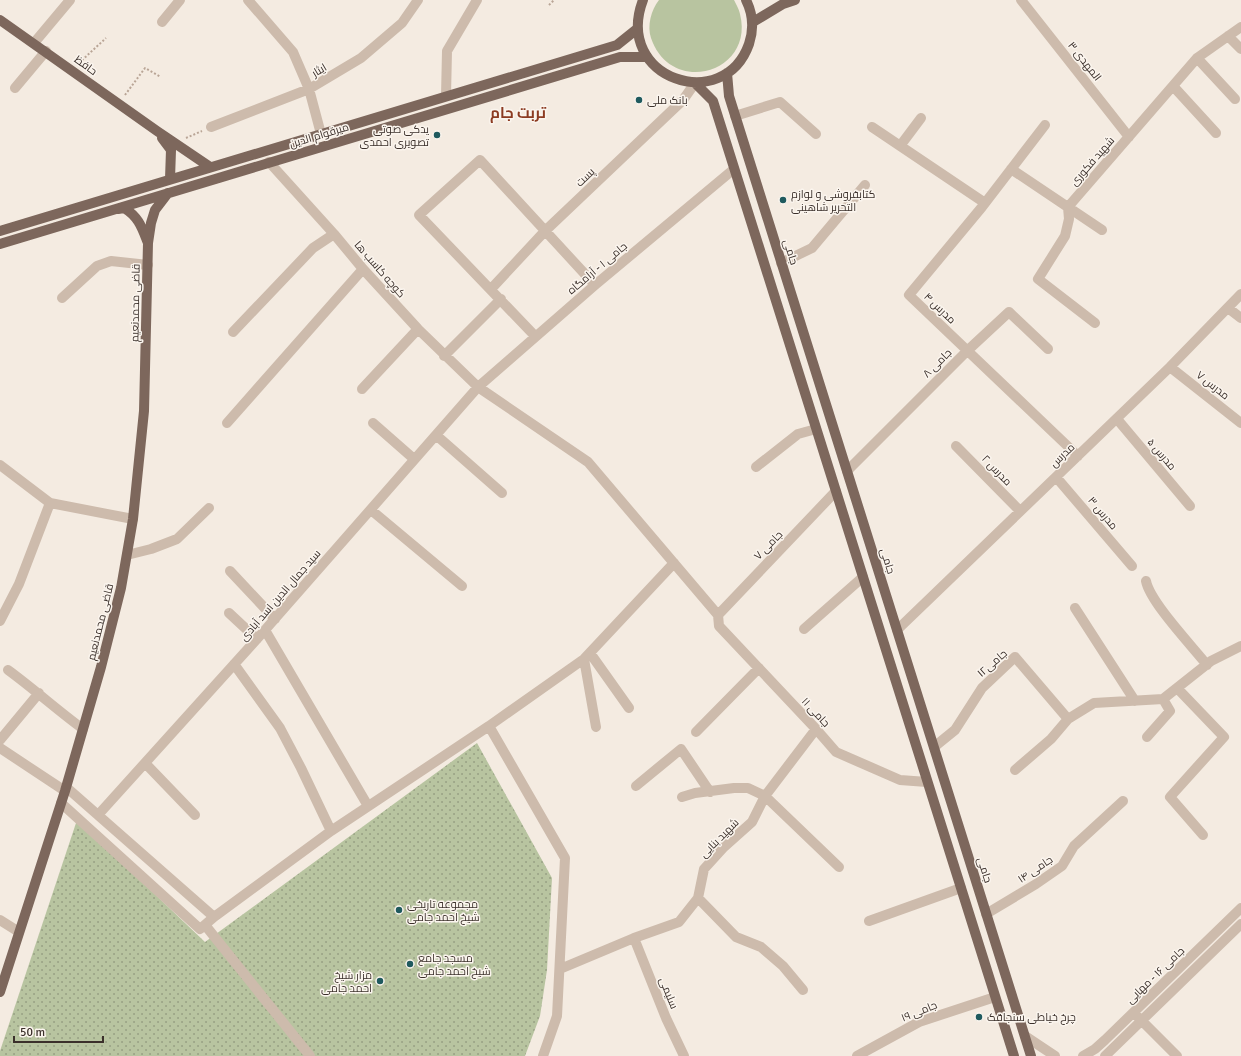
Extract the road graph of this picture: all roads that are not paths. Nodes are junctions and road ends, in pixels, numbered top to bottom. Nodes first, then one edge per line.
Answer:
1 (70, 0) edge
2 (180, 0) edge
3 (248, 0) edge
4 (418, 0) edge
5 (477, 0) edge
6 (643, 0) edge
7 (746, 0) edge
8 (795, 0) edge
9 (1022, 0) edge
10 (0, 20) edge
11 (162, 22) dead end
12 (753, 22) junction
13 (1241, 27) edge
14 (637, 29) junction
15 (1228, 36) junction
16 (34, 43) junction
17 (1241, 49) edge
18 (46, 52) junction
19 (647, 57) junction
20 (1197, 58) junction
21 (727, 73) junction
22 (695, 82) junction
23 (1173, 86) junction
24 (15, 88) dead end
25 (309, 89) junction
26 (446, 96) junction
27 (1236, 99) dead end
28 (384, 115) junction
29 (735, 116) junction
30 (921, 118) dead end
31 (352, 124) junction
32 (1045, 126) dead end
33 (211, 127) road end
34 (385, 127) junction
35 (872, 127) dead end
36 (157, 131) junction
37 (1216, 133) dead end
38 (321, 134) junction
39 (816, 134) dead end
40 (1129, 136) junction
41 (354, 137) junction
42 (900, 146) junction
43 (269, 162) junction
44 (210, 167) junction
45 (734, 169) junction
46 (1011, 169) junction
47 (170, 179) junction
48 (865, 185) dead end
49 (168, 193) junction
50 (985, 203) junction
51 (1068, 207) junction
52 (112, 209) junction
53 (1102, 230) dead end
54 (0, 231) edge
55 (545, 231) junction
56 (334, 234) junction
57 (148, 243) junction
58 (0, 244) edge
59 (782, 263) junction
60 (148, 265) junction
61 (363, 269) junction
62 (595, 284) junction
63 (491, 289) junction
64 (1241, 294) edge
65 (62, 298) dead end
66 (501, 299) junction
67 (1228, 308) junction
68 (1241, 318) edge
69 (1095, 323) dead end
70 (418, 329) junction
71 (233, 332) dead end
72 (536, 336) junction
73 (1048, 349) dead end
74 (967, 351) junction
75 (444, 356) junction
76 (1170, 367) junction
77 (478, 387) junction
78 (362, 389) dead end
79 (1116, 419) junction
80 (227, 423) dead end
81 (373, 423) dead end
82 (1241, 423) edge
83 (816, 429) junction
84 (436, 435) junction
85 (956, 446) dead end
86 (1078, 456) junction
87 (414, 459) junction
88 (0, 466) edge
89 (756, 467) dead end
90 (847, 471) junction
91 (1056, 476) junction
92 (836, 491) junction
93 (502, 494) dead end
94 (50, 503) junction
95 (1190, 506) dead end
96 (209, 508) dead end
97 (370, 510) junction
98 (1020, 511) junction
99 (133, 520) junction
100 (127, 555) junction
101 (674, 563) junction
102 (1132, 566) dead end
103 (230, 571) dead end
104 (863, 577) junction
105 (1146, 581) dead end
106 (462, 586) dead end
107 (1075, 608) dead end
108 (229, 613) dead end
109 (718, 615) junction
110 (275, 619) junction
111 (0, 621) edge
112 (804, 629) dead end
113 (265, 630) junction
114 (897, 630) junction
115 (882, 637) junction
116 (257, 639) junction
117 (1241, 646) edge
118 (587, 656) junction
119 (234, 664) junction
120 (1207, 665) junction
121 (759, 668) junction
122 (8, 670) dead end
123 (1177, 688) junction
124 (39, 693) junction
125 (1163, 699) junction
126 (1135, 701) junction
127 (629, 708) dead end
128 (1068, 719) junction
129 (489, 726) junction
130 (596, 727) dead end
131 (83, 729) junction
132 (816, 729) junction
133 (696, 732) dead end
134 (1147, 737) dead end
135 (0, 740) edge
136 (934, 747) junction
137 (0, 748) edge
138 (145, 763) junction
139 (1015, 770) dead end
140 (927, 782) junction
141 (636, 786) dead end
142 (65, 789) junction
143 (710, 792) junction
144 (765, 796) junction
145 (682, 797) dead end
146 (1123, 802) dead end
147 (61, 803) junction
148 (368, 806) junction
149 (98, 815) junction
150 (194, 815) dead end
151 (958, 824) junction
152 (942, 828) junction
153 (331, 831) junction
154 (1203, 835) dead end
155 (968, 855) junction
156 (951, 858) junction
157 (839, 867) dead end
158 (961, 888) junction
159 (698, 898) junction
160 (1241, 908) edge
161 (986, 914) junction
162 (214, 917) junction
163 (0, 920) edge
164 (869, 921) dead end
165 (1241, 924) edge
166 (202, 927) junction
167 (20, 932) junction
168 (634, 938) junction
169 (560, 969) junction
170 (803, 990) dead end
171 (0, 992) edge
172 (995, 997) junction
173 (1134, 1012) junction
174 (1142, 1021) junction
175 (1024, 1036) junction
176 (310, 1056) edge
177 (543, 1056) edge
178 (684, 1056) edge
179 (857, 1056) edge
180 (1014, 1056) edge
181 (1031, 1056) edge
182 (1056, 1056) edge
183 (1083, 1056) edge
184 (1105, 1056) edge
185 (1177, 1056) edge

1 - 16 street
2 - 11 street
3 - 25 street
4 - 25 street, ایثار
5 - 26 street
6 - 14 main road
7 - 12 main road
8 - 12 main road
9 - 40 street, المهدی ۳
10 - 16 main road, حافظ
12 - 21 main road
13 - 15 street, شهید فکوری
14 - 19 main road
14 - 26 main road, میرقوام الدین
15 - 17 street
15 - 20 street, شهید فکوری
16 - 18 main road, حافظ
18 - 24 street
18 - 36 main road, حافظ
19 - 22 main road
19 - 34 main road, میرقوام الدین
20 - 23 street, شهید فکوری
20 - 27 street
21 - 22 main road
21 - 29 main road, جامی
22 - 45 main road
22 - 55 street, پست
23 - 37 street
23 - 40 street, شهید فکوری
25 - 33 street, ایثار
25 - 38 street
26 - 28 main road, میرقوام الدین
28 - 31 main road, میرقوام الدین
28 - 34 main road
29 - 39 street
29 - 59 main road, جامی
30 - 42 street
31 - 38 main road, میرقوام الدین
31 - 41 main road
32 - 46 street, مدرس ۴
34 - 41 main road, میرقوام الدین
35 - 42 street
36 - 44 main road, حافظ
36 - 47 main road
38 - 44 main road, میرقوام الدین
40 - 51 street, شهید فکوری
41 - 43 main road, میرقوام الدین
42 - 50 street
43 - 49 main road, میرقوام الدین
43 - 56 street, کوچه کاسب ها
44 - 47 main road, میرقوام الدین
45 - 62 street, جامی ۱ - آرامگاه
45 - 83 main road
46 - 50 street, مدرس ۴
46 - 51 street
47 - 54 main road, میرقوام الدین
48 - 59 street
49 - 52 main road, میرقوام الدین
49 - 57 main road, قاضی محمدنعیم
50 - 74 street, مدرس ۴
51 - 53 street
51 - 69 street
52 - 57 main road, قاضی محمدنعیم
52 - 58 main road, میرقوام الدین
55 - 62 street
55 - 63 street, پست
55 - 63 street
56 - 61 street, کوچه کاسب ها
56 - 71 street
57 - 60 main road, قاضی محمدنعیم
59 - 90 main road, جامی
60 - 65 street
60 - 99 main road, قاضی محمدنعیم
61 - 70 street, کوچه کاسب ها
61 - 80 street
62 - 72 street, جامی ۱ - آرامگاه
63 - 66 street
64 - 67 street, مدرس
66 - 72 street
66 - 75 street
67 - 68 street
67 - 76 street, مدرس
70 - 75 street, کوچه کاسب ها
70 - 78 street
72 - 77 street, جامی ۱ - آرامگاه
73 - 74 street, جامی ۸
74 - 86 street, مدرس ۴
74 - 90 street, جامی ۸
75 - 77 street, کوچه کاسب ها
76 - 79 street, مدرس
76 - 82 street, مدرس ۷
77 - 84 street, سید جمال الدین اسد آبادی
77 - 101 street, کوچه کاسب ها
79 - 86 street, مدرس
79 - 95 street, مدرس ۵
81 - 87 street
83 - 89 street
83 - 92 main road
84 - 87 street, سید جمال الدین اسد آبادی
84 - 93 street
85 - 98 street, مدرس ۲
86 - 91 street, مدرس
87 - 97 street, سید جمال الدین اسد آبادی
88 - 94 street
90 - 114 main road, جامی
91 - 98 street, مدرس
91 - 102 street, مدرس ۳
92 - 104 main road
92 - 109 street, جامی ۷
94 - 99 street
94 - 111 street
96 - 100 street
97 - 106 street
97 - 110 street, سید جمال الدین اسد آبادی
98 - 114 street, مدرس
99 - 100 main road, قاضی محمدنعیم
100 - 131 main road, قاضی محمدنعیم
101 - 109 street, جامی ۱۱
101 - 118 street
103 - 110 street
104 - 112 street
104 - 115 main road
105 - 120 street
107 - 126 street
108 - 116 street
109 - 121 street, جامی ۱۱
110 - 113 street, سید جمال الدین اسد آبادی
113 - 116 street, سید جمال الدین اسد آبادی
113 - 148 street
114 - 115 main road
114 - 136 main road, جامی
115 - 140 main road
116 - 119 street, سید جمال الدین اسد آبادی
117 - 120 street
118 - 127 street
118 - 129 street
118 - 130 street
119 - 138 street, سید جمال الدین اسد آبادی
119 - 153 street
120 - 123 street
121 - 132 street, جامی ۱۱
121 - 133 street
122 - 124 street
123 - 125 street
123 - 154 street
124 - 131 street
124 - 135 street
125 - 126 street
125 - 134 street
126 - 128 street
128 - 136 street, جامی۱۲
128 - 139 street
129 - 148 street
129 - 169 street
131 - 142 main road, قاضی محمدنعیم
132 - 140 street, جامی ۱۱
132 - 144 street, شهید بنایی
136 - 151 main road, جامی
137 - 142 street
138 - 149 street, سید جمال الدین اسد آبادی
138 - 150 street
140 - 152 main road
141 - 143 street
142 - 147 main road, قاضی محمدنعیم
142 - 149 street
143 - 144 street
143 - 145 street
144 - 157 street
144 - 159 street, شهید بنایی
146 - 161 street, جامی ۱۴
147 - 166 street
147 - 167 main road, قاضی محمدنعیم
148 - 153 street
149 - 162 street
151 - 152 main road
151 - 155 main road, جامی
152 - 156 main road
153 - 162 street
155 - 156 main road
155 - 161 main road, جامی
156 - 158 main road
158 - 164 street
158 - 172 main road
159 - 168 street, شهید بنایی
159 - 170 street
160 - 173 street, جامی ۱۶ - مهایی
161 - 175 main road, جامی
162 - 166 street
163 - 167 street
165 - 174 street
166 - 176 street
167 - 171 main road, قاضی محمدنعیم
168 - 169 street, شهید بنایی
168 - 178 street, سلیمی
169 - 177 street
172 - 179 street, جامی ۱۹
172 - 180 main road
173 - 174 street
173 - 183 street, جامی ۱۶ - مهایی
174 - 184 street
174 - 185 street
175 - 181 main road, جامی
175 - 182 street

